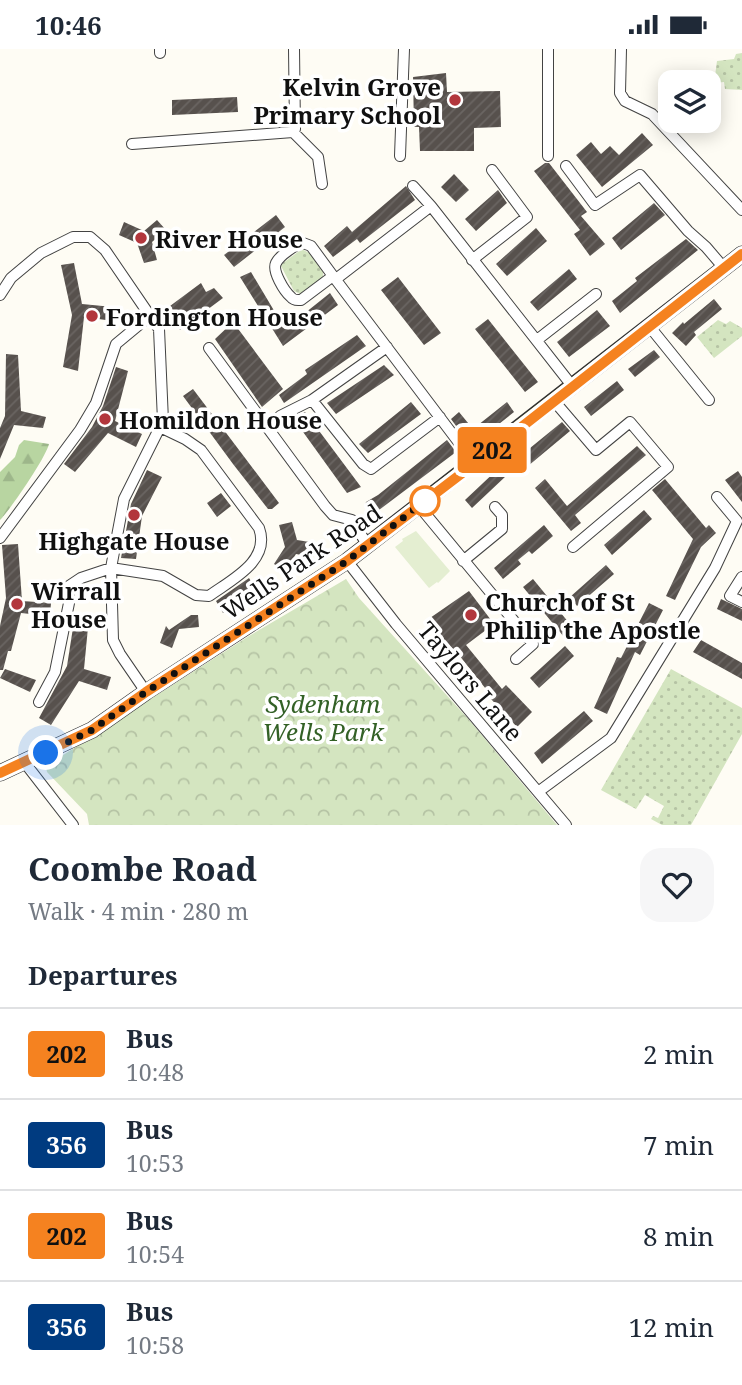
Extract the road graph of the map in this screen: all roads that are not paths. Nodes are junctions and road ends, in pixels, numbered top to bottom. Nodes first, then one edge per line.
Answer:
1 (293, 49) edge
2 (404, 49) edge
3 (548, 49) edge
4 (621, 49) edge
5 (293, 132) junction
6 (132, 144) dead end
7 (400, 156) dead end
8 (548, 156) dead end
9 (566, 166) dead end
10 (492, 170) dead end
11 (322, 184) dead end
12 (413, 186) dead end
13 (431, 206) junction
14 (742, 211) edge
15 (472, 260) junction
16 (735, 263) edge
17 (335, 278) junction
18 (596, 294) dead end
19 (0, 295) edge
20 (151, 315) junction
21 (650, 327) junction
22 (537, 340) junction
23 (387, 347) junction
24 (209, 348) dead end
25 (573, 387) junction
26 (312, 400) junction
27 (709, 400) dead end
28 (555, 401) junction
29 (280, 417) dead end
30 (440, 417) junction
31 (160, 427) junction
32 (475, 464) junction
33 (717, 497) dead end
34 (419, 506) junction
35 (495, 507) dead end
36 (0, 538) edge
37 (368, 546) junction
38 (573, 547) dead end
39 (347, 561) junction
40 (463, 561) junction
41 (111, 568) junction
42 (742, 577) edge
43 (742, 601) edge
44 (516, 659) dead end
45 (146, 692) junction
46 (39, 702) dead end
47 (25, 763) junction
48 (0, 773) edge
49 (538, 792) junction
50 (73, 825) edge
51 (566, 825) edge

1 - 5 street
2 - 7 street
3 - 8 street
4 - 14 street
5 - 6 street
5 - 11 street
9 - 16 street
10 - 15 street
12 - 13 street
13 - 15 street
13 - 17 street
15 - 22 street
16 - 21 street, Wells Park Road
17 - 17 street
17 - 23 street
18 - 22 street
19 - 20 street
20 - 31 street
20 - 36 street
21 - 25 street, Wells Park Road
21 - 27 street
22 - 25 street
23 - 26 street
23 - 30 street
24 - 37 street
25 - 28 street, Wells Park Road
26 - 29 street
26 - 30 street
28 - 32 street, Wells Park Road
28 - 38 street
30 - 32 street
31 - 41 street
31 - 41 street
32 - 34 street, Wells Park Road
33 - 49 street
34 - 37 street, Wells Park Road
34 - 40 street
35 - 40 street
37 - 39 street, Wells Park Road
39 - 45 street, Wells Park Road
39 - 49 street, Taylors Lane
40 - 44 street
41 - 45 street
41 - 46 street
42 - 43 street
45 - 47 street, Wells Park Road
47 - 48 street, Wells Park Road
47 - 50 street
49 - 51 street, Taylors Lane

